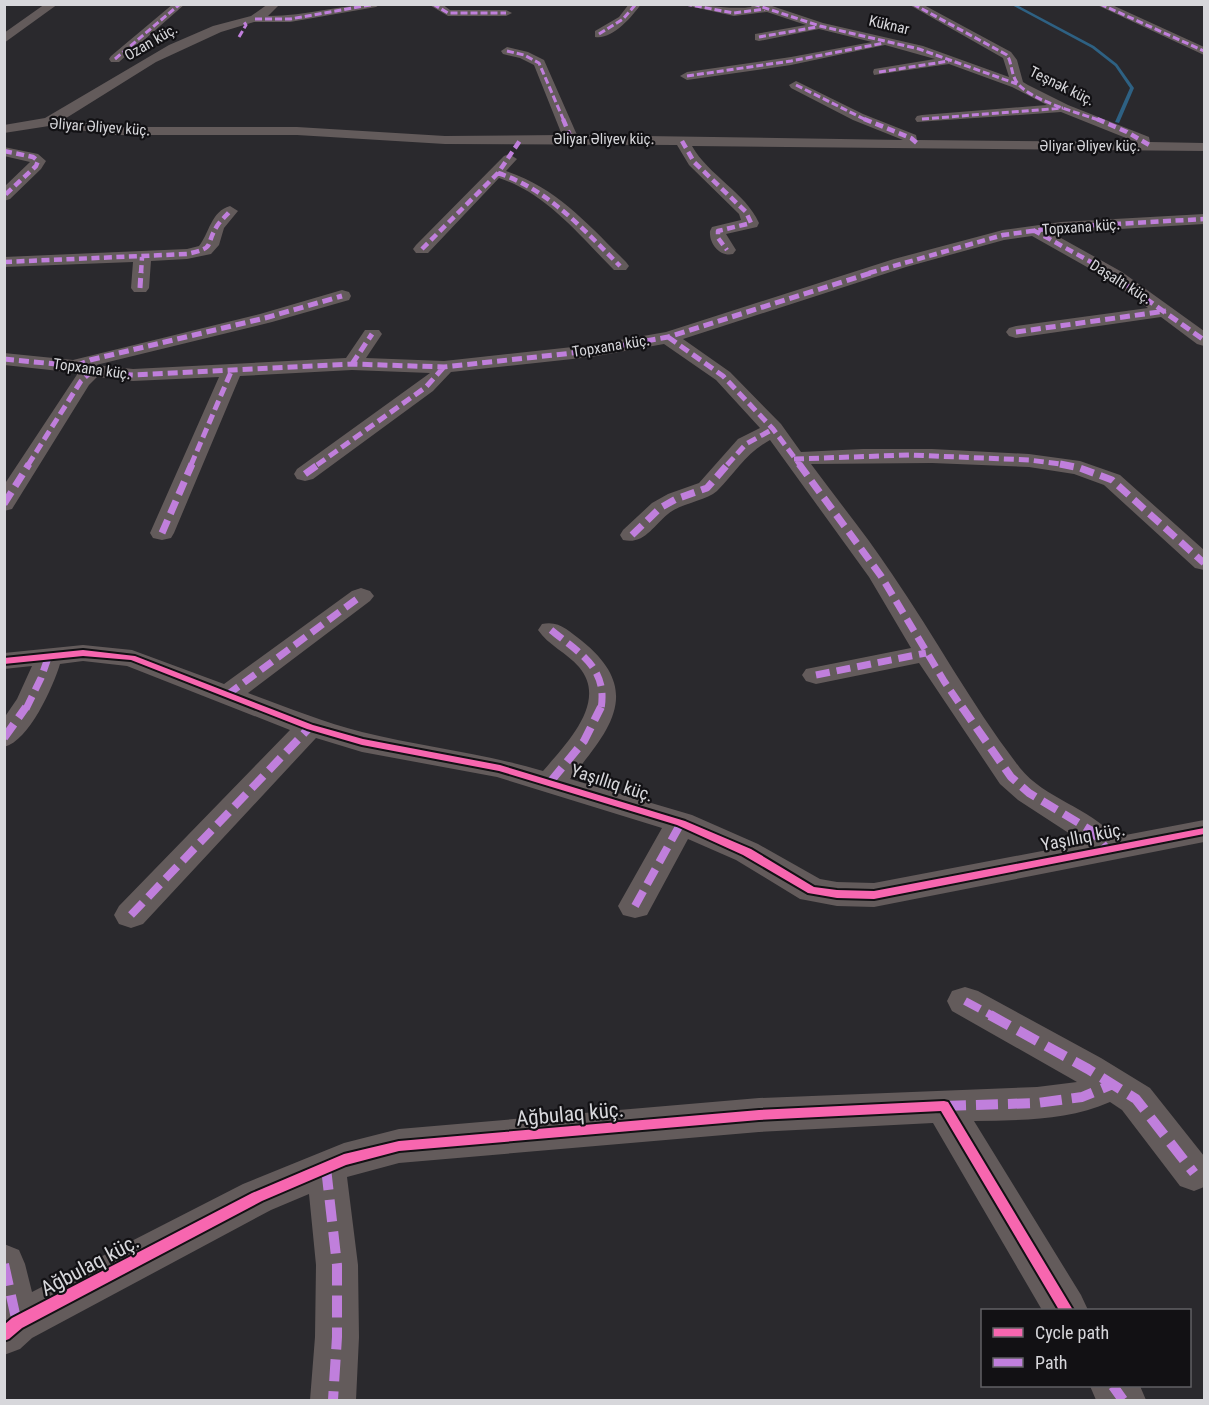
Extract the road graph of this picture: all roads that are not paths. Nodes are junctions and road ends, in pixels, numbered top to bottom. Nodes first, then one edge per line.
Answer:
1 (53, 4) edge
2 (180, 4) edge
3 (275, 4) edge
4 (376, 4) edge
5 (433, 4) edge
6 (636, 4) edge
7 (685, 4) edge
8 (753, 4) edge
9 (913, 4) edge
10 (1100, 4) edge
11 (766, 9) junction
12 (506, 13) dead end
13 (249, 21) junction
14 (820, 26) junction
15 (599, 34) dead end
16 (239, 37) dead end
17 (759, 37) dead end
18 (4, 39) edge
19 (890, 42) junction
20 (507, 51) dead end
21 (1204, 51) edge
22 (115, 59) dead end
23 (952, 60) junction
24 (879, 72) dead end
25 (687, 76) dead end
26 (1017, 84) junction
27 (796, 85) dead end
28 (1063, 108) junction
29 (922, 119) dead end
30 (49, 122) junction
31 (4, 129) edge
32 (571, 138) junction
33 (521, 139) junction
34 (682, 141) junction
35 (919, 145) junction
36 (1151, 146) junction
37 (1204, 147) edge
38 (4, 151) edge
39 (498, 173) junction
40 (4, 196) edge
41 (230, 211) dead end
42 (1204, 219) edge
43 (1033, 230) junction
44 (422, 249) dead end
45 (727, 250) dead end
46 (141, 257) junction
47 (4, 262) edge
48 (620, 266) dead end
49 (140, 288) dead end
50 (342, 296) dead end
51 (1166, 311) junction
52 (1016, 332) dead end
53 (372, 334) dead end
54 (668, 337) junction
55 (1204, 340) edge
56 (4, 359) edge
57 (352, 364) junction
58 (444, 367) junction
59 (84, 368) junction
60 (231, 372) junction
61 (772, 429) junction
62 (794, 459) junction
63 (305, 474) dead end
64 (4, 504) edge
65 (162, 533) dead end
66 (632, 535) dead end
67 (1204, 563) edge
68 (361, 596) dead end
69 (551, 630) dead end
70 (926, 652) junction
71 (49, 655) junction
72 (4, 661) edge
73 (816, 675) dead end
74 (227, 695) junction
75 (310, 727) junction
76 (4, 738) edge
77 (551, 782) junction
78 (681, 823) junction
79 (1204, 831) edge
80 (1107, 849) junction
81 (635, 906) dead end
82 (132, 915) dead end
83 (965, 1001) dead end
84 (1113, 1084) junction
85 (944, 1106) junction
86 (326, 1168) junction
87 (1194, 1173) dead end
88 (4, 1264) edge
89 (1065, 1309) edge
90 (11, 1329) edge
91 (1114, 1387) edge
92 (333, 1401) edge
93 (1123, 1401) edge

1 - 18 street
2 - 22 street
3 - 13 street, Ozan küç.
4 - 13 street
5 - 12 street
6 - 15 street
7 - 11 street
8 - 11 street, Küknar
9 - 26 street, Teşnək küç.
10 - 21 street
11 - 14 street, Küknar
13 - 16 street
13 - 30 street, Ozan küç.
14 - 17 street
14 - 19 street, Küknar
19 - 23 street, Küknar
19 - 25 street
20 - 32 street
23 - 24 street
23 - 26 street, Küknar
26 - 28 street, Teşnək küç.
27 - 35 street
28 - 29 street
28 - 36 street, Teşnək küç.
30 - 31 street, Əliyar Əliyev küç.
30 - 33 street, Əliyar Əliyev küç.
32 - 33 street, Əliyar Əliyev küç.
32 - 34 street, Əliyar Əliyev küç.
33 - 39 street
34 - 35 street, Əliyar Əliyev küç.
34 - 45 street
35 - 36 street, Əliyar Əliyev küç.
36 - 37 street, Əliyar Əliyev küç.
38 - 40 street
39 - 44 street
39 - 48 street
41 - 46 street
42 - 43 street, Topxana küç.
43 - 51 street, Daşaltı küç.
43 - 54 street, Topxana küç.
46 - 47 street
46 - 49 street
50 - 59 street
51 - 52 street
51 - 55 street, Daşaltı küç.
53 - 57 street
54 - 58 street, Topxana küç.
54 - 61 street
56 - 59 street, Topxana küç.
57 - 58 street, Topxana küç.
57 - 60 street, Topxana küç.
58 - 63 street
59 - 60 street, Topxana küç.
59 - 64 street
60 - 65 street
61 - 62 street
61 - 66 street
62 - 67 street
62 - 70 street
68 - 74 street
69 - 77 street
70 - 73 street
70 - 80 street
71 - 72 street, Yaşıllıq küç.
71 - 74 street, Yaşıllıq küç.
71 - 76 street
74 - 75 street, Yaşıllıq küç.
75 - 77 street, Yaşıllıq küç.
75 - 82 street
77 - 78 street, Yaşıllıq küç.
78 - 80 street, Yaşıllıq küç.
78 - 81 street
79 - 80 street, Yaşıllıq küç.
83 - 84 street
84 - 85 street, Ağbulaq küç.
84 - 87 street
85 - 86 street, Ağbulaq küç.
85 - 89 street
86 - 90 street, Ağbulaq küç.
86 - 92 street
88 - 90 street
91 - 93 street

